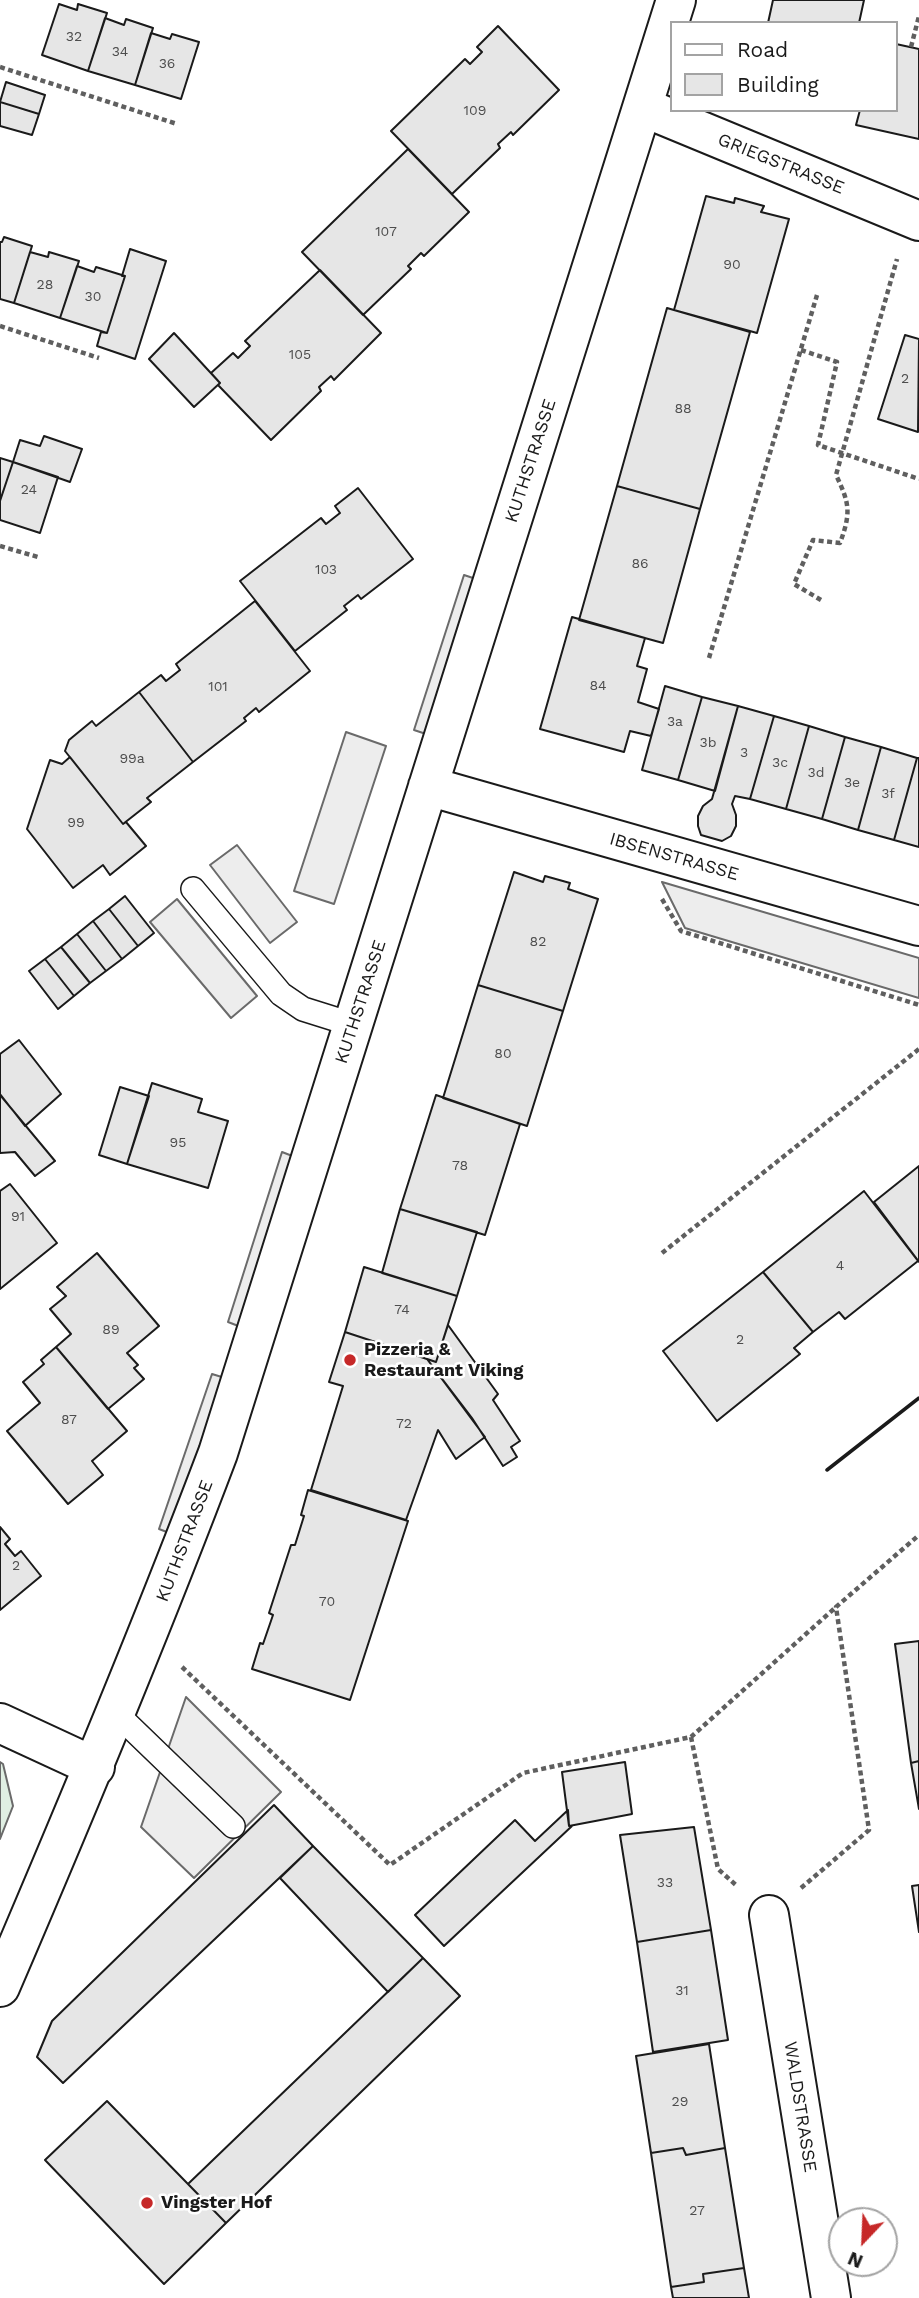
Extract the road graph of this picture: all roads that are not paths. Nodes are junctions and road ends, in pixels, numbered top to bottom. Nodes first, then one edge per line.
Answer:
1 (676, 0) edge
2 (643, 107) junction
3 (914, 219) edge
4 (429, 786) junction
5 (193, 889) dead end
6 (919, 926) edge
7 (354, 1025) junction
8 (117, 1714) junction
9 (0, 1723) edge
10 (95, 1767) junction
11 (233, 1826) dead end
12 (769, 1915) road end
13 (0, 1987) edge
14 (831, 2298) edge

1 - 2 street, KUTHSTRASSE
2 - 3 street, GRIEGSTRASSE
2 - 4 street, KUTHSTRASSE
4 - 6 street, IBSENSTRASSE
4 - 7 street, KUTHSTRASSE
5 - 7 lane
7 - 8 street, KUTHSTRASSE
8 - 10 street, KUTHSTRASSE
8 - 11 lane
9 - 10 street
10 - 13 street, KUTHSTRASSE
12 - 14 street, WALDSTRASSE

